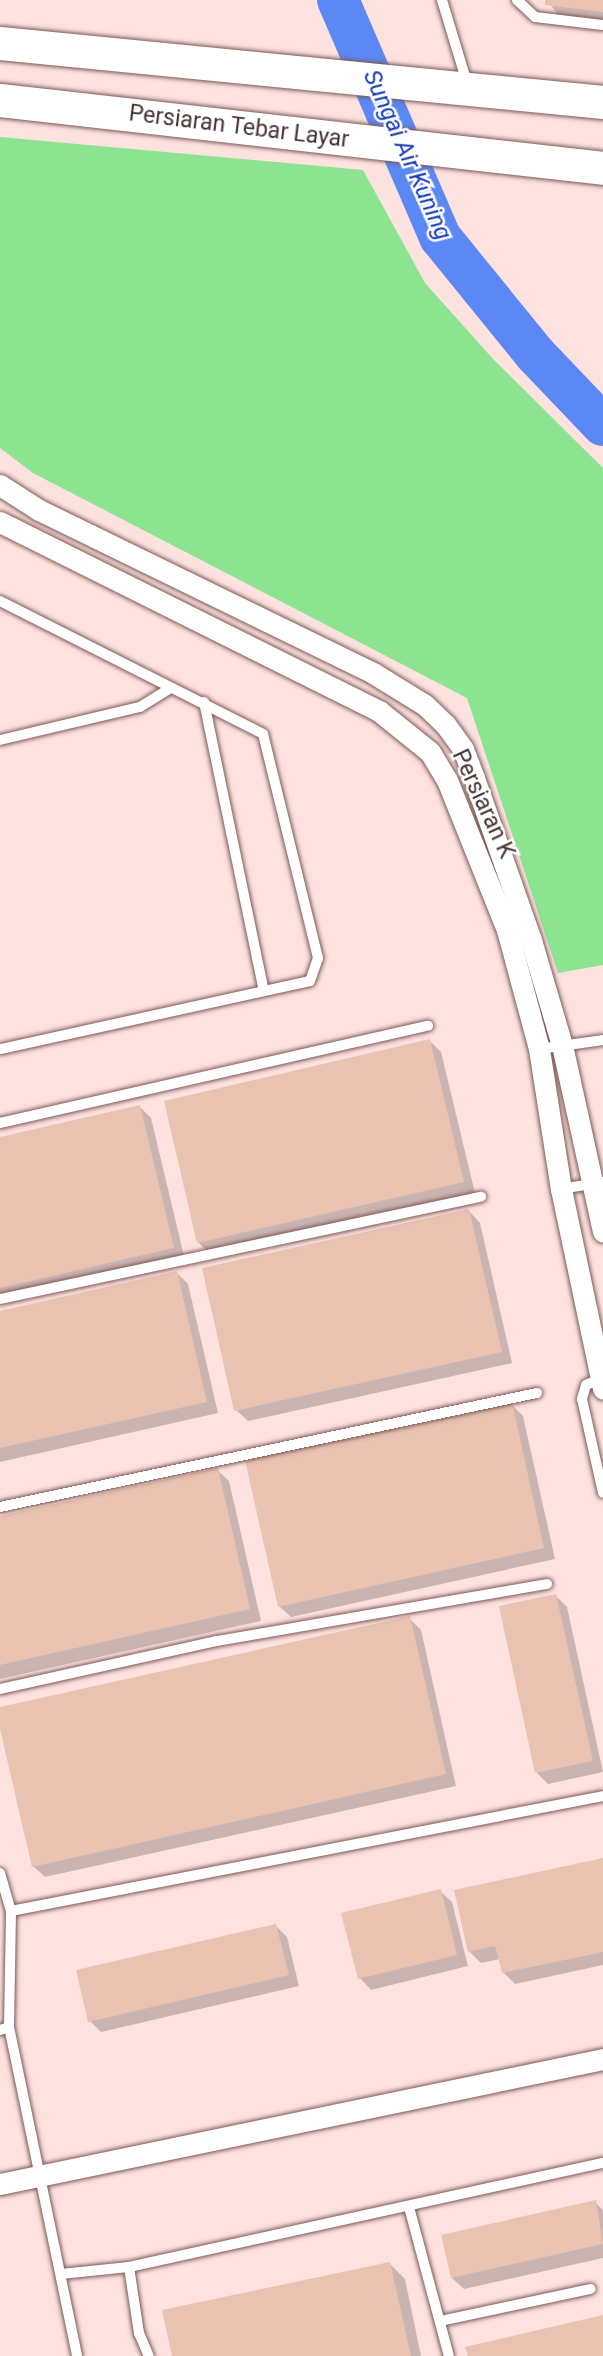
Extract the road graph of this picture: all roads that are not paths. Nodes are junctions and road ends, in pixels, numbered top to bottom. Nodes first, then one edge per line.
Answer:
1 (442, 0) edge
2 (517, 0) edge
3 (603, 25) edge
4 (0, 43) edge
5 (460, 88) junction
6 (0, 100) edge
7 (603, 102) edge
8 (603, 168) edge
9 (0, 485) edge
10 (0, 522) edge
11 (0, 601) edge
12 (170, 688) junction
13 (204, 702) junction
14 (0, 740) edge
15 (264, 991) junction
16 (428, 1026) dead end
17 (603, 1040) edge
18 (562, 1045) junction
19 (0, 1049) edge
20 (539, 1049) junction
21 (0, 1123) edge
22 (598, 1183) edge
23 (561, 1189) junction
24 (481, 1198) dead end
25 (603, 1232) edge
26 (0, 1299) edge
27 (602, 1382) edge
28 (537, 1393) dead end
29 (603, 1493) edge
30 (0, 1507) edge
31 (547, 1584) dead end
32 (0, 1689) edge
33 (603, 1796) edge
34 (0, 1873) edge
35 (11, 1911) junction
36 (5, 2029) edge
37 (603, 2059) edge
38 (602, 2166) edge
39 (41, 2175) junction
40 (0, 2184) edge
41 (409, 2207) junction
42 (129, 2267) junction
43 (61, 2274) junction
44 (591, 2289) dead end
45 (440, 2322) junction
46 (77, 2356) edge
47 (149, 2356) edge
48 (449, 2356) edge

1 - 5 lane
2 - 3 lane
4 - 5 main road
5 - 7 main road
6 - 8 main road, Persiaran Tebar Layar
9 - 18 street, Persiaran K
10 - 20 street, Persiaran K
11 - 12 lane
12 - 13 lane
12 - 14 lane
13 - 15 lane
13 - 15 lane
15 - 19 lane
16 - 21 lane
17 - 18 lane
18 - 20 lane
18 - 22 street, Persiaran K
20 - 23 street, Persiaran K
22 - 23 lane
22 - 25 street, Persiaran K
23 - 27 street, Persiaran K
24 - 26 lane
27 - 29 lane
28 - 30 lane
31 - 32 lane
33 - 35 lane
34 - 35 lane
35 - 36 lane
36 - 39 lane
37 - 39 street
38 - 41 lane
39 - 40 street
39 - 43 lane
41 - 42 lane
41 - 45 lane
42 - 43 lane
42 - 47 lane
43 - 46 lane
44 - 45 lane
45 - 48 lane

